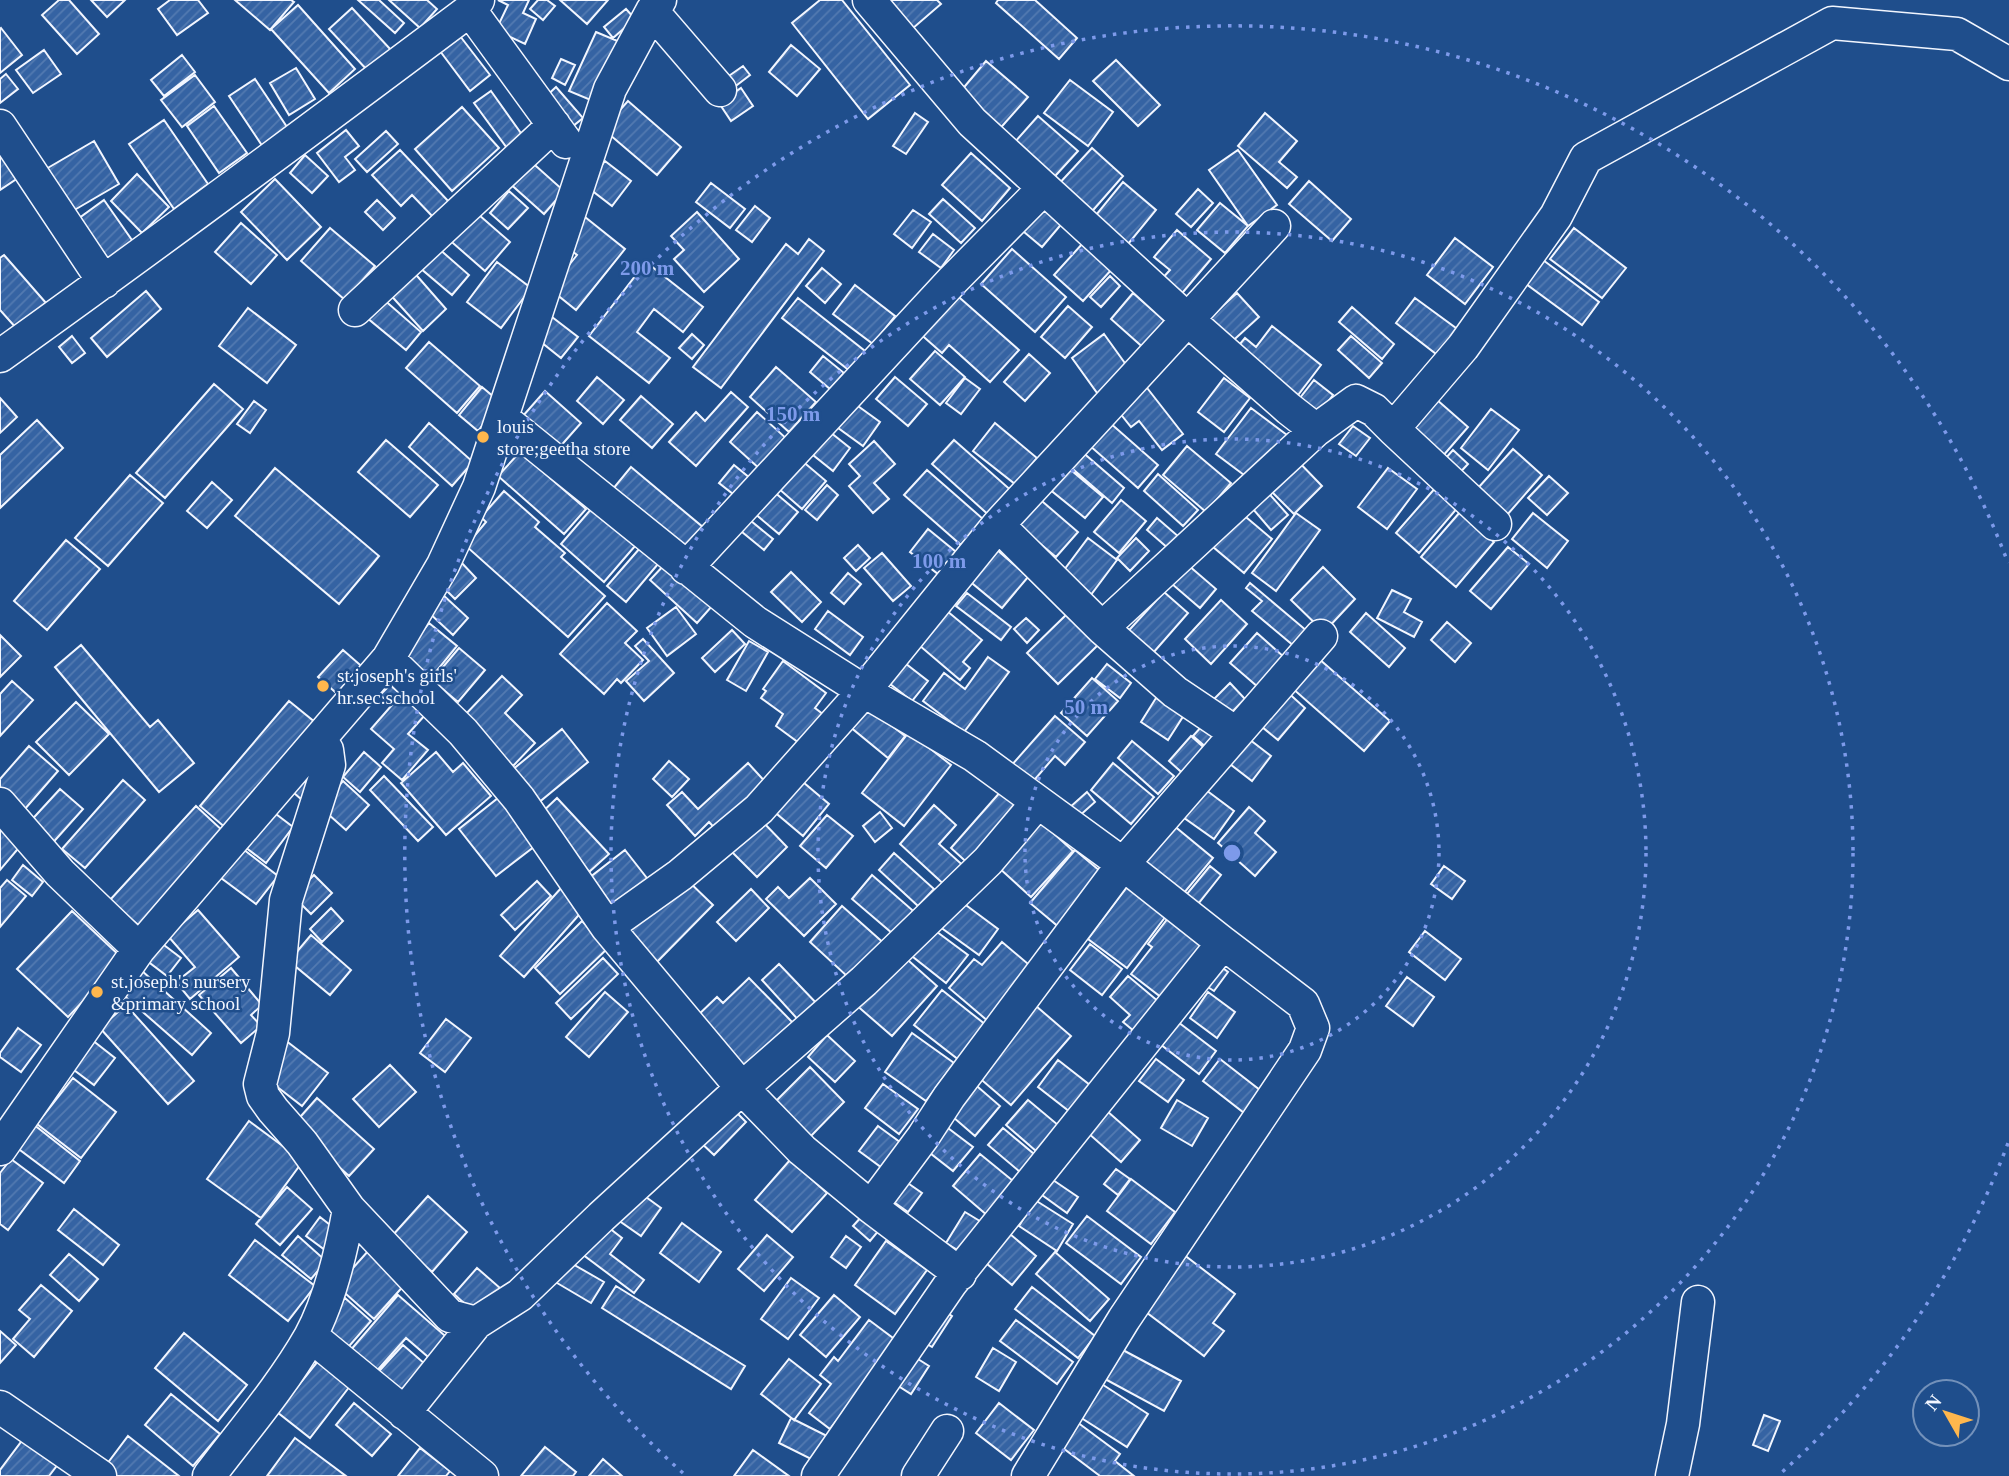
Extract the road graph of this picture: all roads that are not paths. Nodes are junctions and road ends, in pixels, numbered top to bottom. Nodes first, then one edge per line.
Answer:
1 (869, 0) edge
2 (474, 5) edge
3 (656, 5) edge
4 (2009, 64) edge
5 (720, 90) dead end
6 (0, 125) edge
7 (554, 125) junction
8 (584, 166) junction
9 (1043, 189) junction
10 (1274, 226) dead end
11 (104, 282) junction
12 (355, 310) dead end
13 (1188, 320) junction
14 (0, 356) edge
15 (502, 418) junction
16 (1393, 429) junction
17 (1316, 430) junction
18 (1495, 524) dead end
19 (998, 525) junction
20 (686, 568) junction
21 (1102, 628) junction
22 (1321, 636) dead end
23 (388, 659) junction
24 (864, 691) junction
25 (1236, 733) junction
26 (320, 740) junction
27 (1037, 803) junction
28 (0, 804) edge
29 (1123, 864) junction
30 (607, 927) junction
31 (1223, 943) junction
32 (139, 949) junction
33 (743, 1088) junction
34 (0, 1149) edge
35 (871, 1208) junction
36 (349, 1209) junction
37 (960, 1274) junction
38 (1698, 1302) dead end
39 (477, 1323) junction
40 (311, 1336) junction
41 (0, 1407) edge
42 (404, 1412) junction
43 (947, 1431) dead end
44 (100, 1476) edge
45 (209, 1476) edge
46 (482, 1476) edge
47 (818, 1476) edge
48 (918, 1476) edge
49 (1028, 1476) edge
50 (1672, 1476) edge

1 - 9 street
2 - 7 street
2 - 11 street
3 - 5 street
3 - 8 street
4 - 16 street
6 - 11 street
7 - 8 street
7 - 12 street
8 - 15 street
9 - 13 street
9 - 20 street
10 - 13 street
11 - 14 street
13 - 17 street
13 - 19 street
15 - 20 street
15 - 23 street
16 - 17 street
16 - 18 street
17 - 21 street
19 - 21 street
19 - 24 street
20 - 24 street
21 - 25 street
22 - 25 street
23 - 26 street
23 - 30 street
24 - 27 street
24 - 30 street
25 - 29 street
26 - 32 street
26 - 36 street
27 - 29 street
27 - 33 street
28 - 32 street
29 - 31 street
29 - 35 street
30 - 33 street
31 - 37 street
31 - 49 street
32 - 34 street
33 - 35 street
33 - 39 street
35 - 37 street
36 - 39 street
36 - 40 street
37 - 47 street
38 - 50 street
39 - 42 street
40 - 42 street
40 - 45 street
41 - 44 street
42 - 46 street
43 - 48 street

